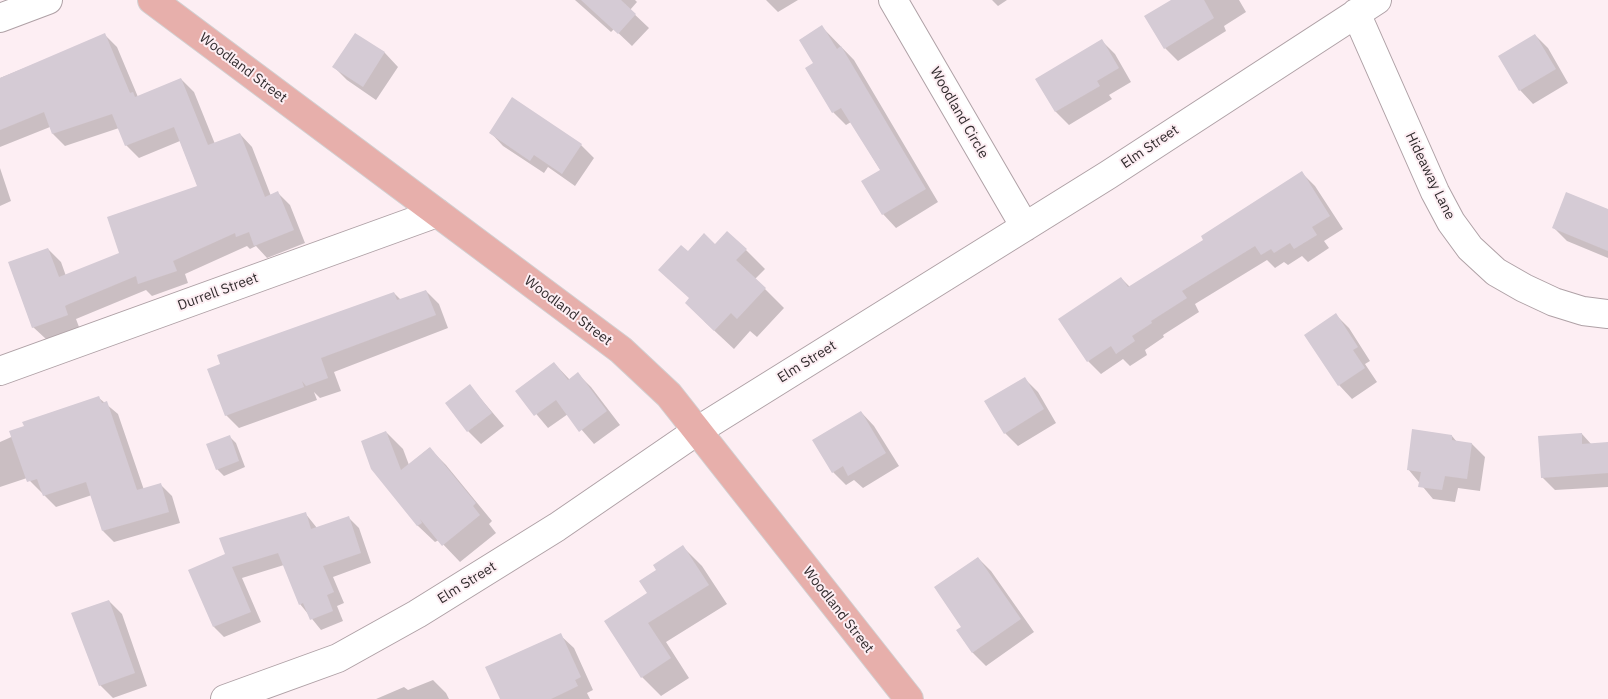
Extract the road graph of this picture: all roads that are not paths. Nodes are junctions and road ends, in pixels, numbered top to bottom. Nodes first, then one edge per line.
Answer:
1 (48, 0) edge
2 (893, 0) edge
3 (154, 1) edge
4 (1366, 7) edge
5 (0, 18) edge
6 (436, 214) junction
7 (1025, 226) junction
8 (1608, 314) edge
9 (0, 371) edge
10 (697, 431) junction
11 (225, 699) edge
12 (909, 699) edge

1 - 5 street
2 - 7 street, Woodland Circle
3 - 6 main road, Woodland Street
4 - 7 street, Elm Street
4 - 8 street, Hideaway Lane
6 - 9 street, Durrell Street
6 - 10 main road, Woodland Street
7 - 10 street, Elm Street
10 - 11 street, Elm Street
10 - 12 main road, Woodland Street

